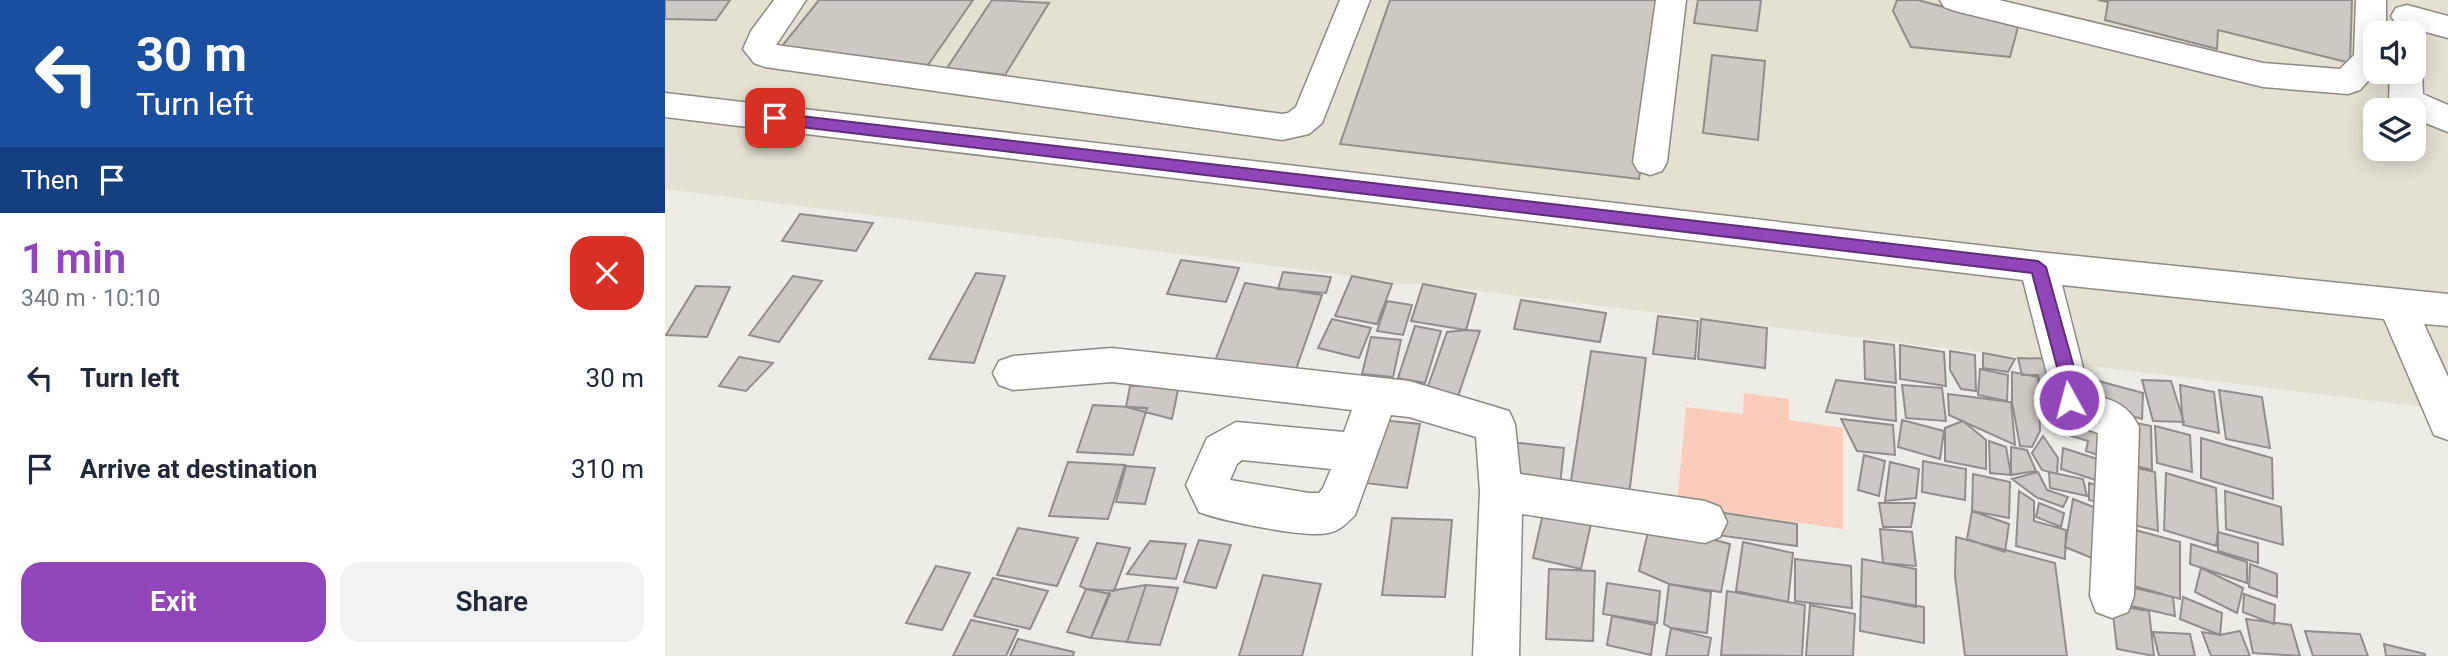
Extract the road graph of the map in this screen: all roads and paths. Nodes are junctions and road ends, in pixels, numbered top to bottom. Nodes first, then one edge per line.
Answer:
1 (791, 0) edge
2 (1355, 0) edge
3 (1671, 0) edge
4 (1955, 0) edge
5 (2371, 0) edge
6 (2407, 17) edge
7 (2448, 27) edge
8 (2406, 84) edge
9 (665, 105) edge
10 (2448, 119) edge
11 (1650, 162) dead end
12 (2038, 267) junction
13 (2396, 304) junction
14 (2448, 310) edge
15 (1013, 373) dead end
16 (1378, 395) junction
17 (2448, 422) edge
18 (1357, 452) dead end
19 (1501, 491) junction
20 (1705, 522) dead end
21 (2112, 596) dead end
22 (1496, 656) edge

1 - 2 street
3 - 11 street
4 - 5 street
6 - 7 street
8 - 10 street
9 - 12 street
12 - 13 street
12 - 21 street
13 - 14 street
13 - 17 street
15 - 16 street
16 - 18 street
16 - 19 street
19 - 20 street
19 - 22 street

